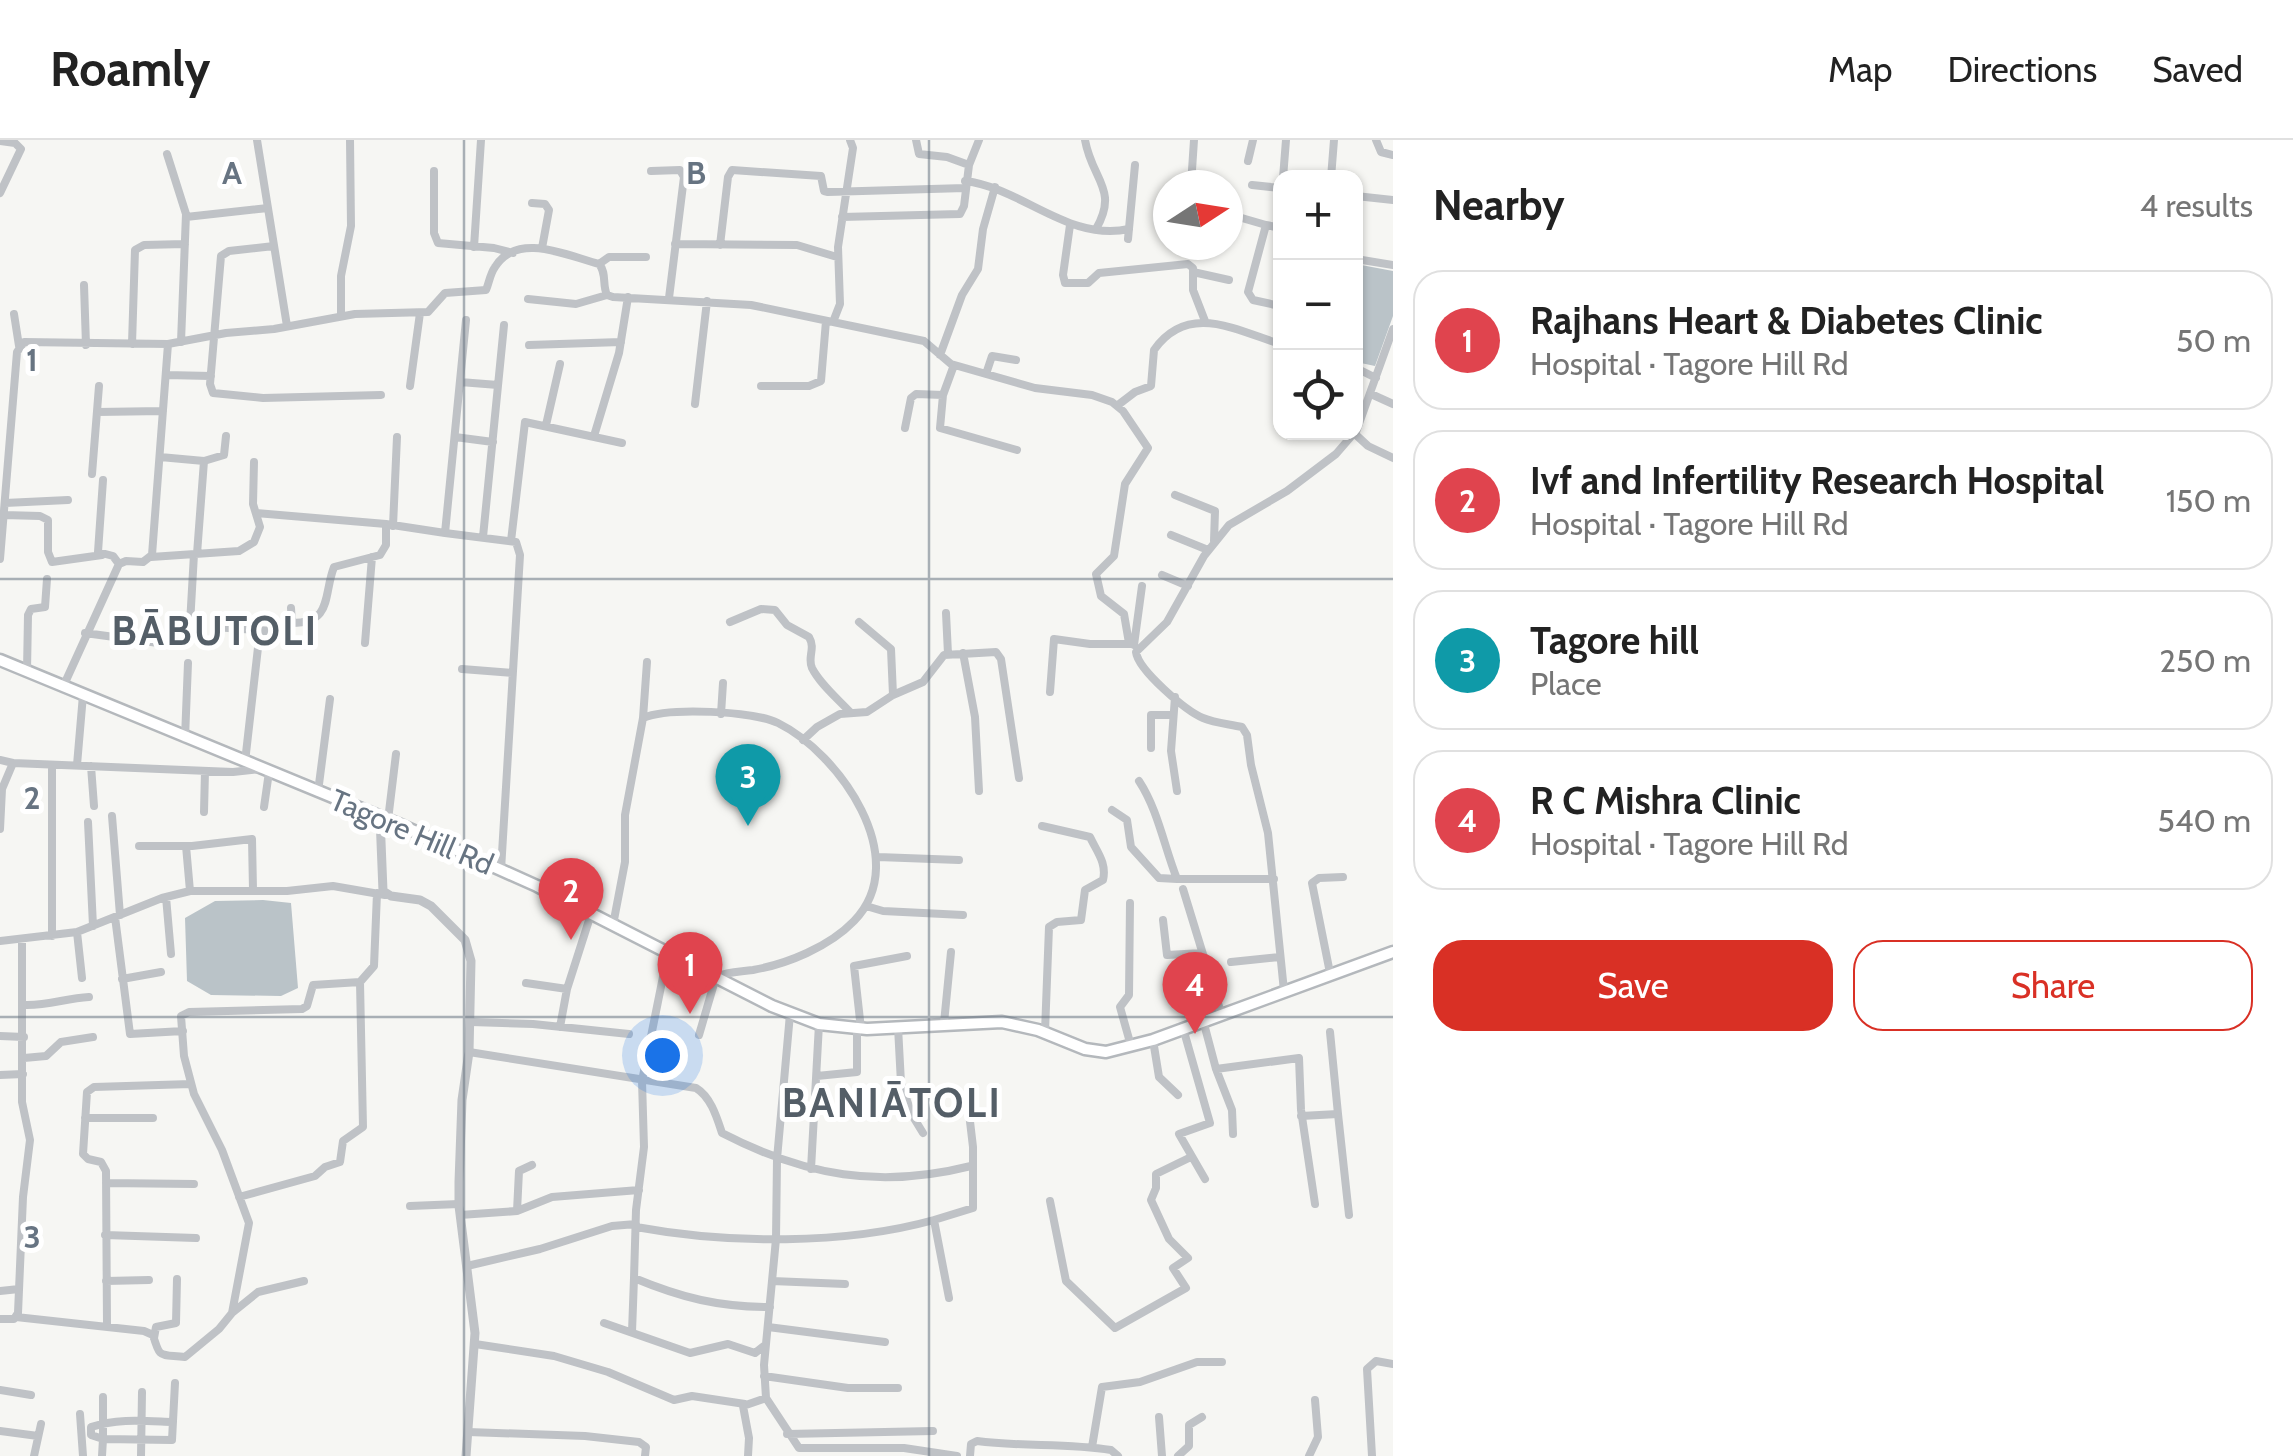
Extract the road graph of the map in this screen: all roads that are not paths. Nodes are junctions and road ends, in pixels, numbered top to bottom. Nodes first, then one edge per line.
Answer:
1 (258, 140) edge
2 (350, 140) edge
3 (481, 140) edge
4 (850, 140) edge
5 (916, 140) edge
6 (978, 140) edge
7 (1085, 140) edge
8 (1194, 140) edge
9 (1253, 140) edge
10 (1286, 140) edge
11 (1334, 140) edge
12 (1376, 140) edge
13 (0, 141) edge
14 (167, 154) dead end
15 (1393, 155) edge
16 (1248, 162) dead end
17 (968, 165) junction
18 (1135, 165) dead end
19 (434, 170) dead end
20 (1192, 170) edge
21 (1284, 170) edge
22 (1332, 170) edge
23 (651, 171) dead end
24 (965, 184) junction
25 (1252, 185) dead end
26 (1273, 187) edge
27 (995, 188) junction
28 (847, 192) junction
29 (0, 193) edge
30 (1363, 197) edge
31 (1393, 200) edge
32 (532, 203) dead end
33 (268, 208) junction
34 (842, 217) junction
35 (186, 218) junction
36 (1243, 218) edge
37 (1070, 224) junction
38 (1266, 224) junction
39 (1273, 226) edge
40 (1096, 229) junction
41 (185, 244) junction
42 (675, 244) junction
43 (274, 246) junction
44 (474, 246) junction
45 (720, 246) junction
46 (542, 248) junction
47 (512, 253) junction
48 (646, 257) dead end
49 (838, 257) junction
50 (1362, 260) edge
51 (599, 264) junction
52 (1393, 265) edge
53 (1193, 272) junction
54 (1229, 280) dead end
55 (84, 285) dead end
56 (607, 295) junction
57 (628, 297) junction
58 (669, 298) junction
59 (528, 299) dead end
60 (707, 301) junction
61 (1273, 304) edge
62 (14, 314) dead end
63 (420, 314) junction
64 (341, 316) junction
65 (466, 320) dead end
66 (1205, 321) junction
67 (830, 322) junction
68 (504, 325) dead end
69 (287, 326) junction
70 (1393, 329) edge
71 (214, 338) junction
72 (180, 342) junction
73 (621, 342) junction
74 (1273, 342) edge
75 (132, 344) junction
76 (168, 344) junction
77 (86, 345) junction
78 (529, 345) dead end
79 (19, 346) junction
80 (940, 355) junction
81 (1016, 360) dead end
82 (560, 364) dead end
83 (954, 365) junction
84 (1363, 370) edge
85 (1393, 371) edge
86 (986, 374) junction
87 (166, 375) junction
88 (1378, 375) junction
89 (211, 376) junction
90 (460, 382) junction
91 (498, 385) junction
92 (99, 386) dead end
93 (410, 386) dead end
94 (761, 386) dead end
95 (0, 394) edge
96 (1371, 394) junction
97 (943, 395) junction
98 (13, 396) junction
99 (382, 396) dead end
100 (695, 404) dead end
101 (1393, 404) edge
102 (1118, 405) junction
103 (163, 411) junction
104 (97, 412) junction
105 (1363, 414) edge
106 (546, 426) junction
107 (905, 428) dead end
108 (226, 436) dead end
109 (594, 436) junction
110 (398, 437) dead end
111 (454, 437) junction
112 (1349, 440) edge
113 (1362, 440) edge
114 (493, 442) junction
115 (622, 443) dead end
116 (1017, 450) dead end
117 (160, 457) junction
118 (1393, 458) edge
119 (204, 461) junction
120 (254, 462) dead end
121 (92, 474) dead end
122 (103, 480) dead end
123 (1175, 495) dead end
124 (68, 500) dead end
125 (3, 508) edge
126 (256, 513) junction
127 (389, 525) junction
128 (445, 533) junction
129 (1, 534) edge
130 (1172, 535) dead end
131 (483, 538) junction
132 (511, 540) junction
133 (1214, 542) junction
134 (1208, 550) junction
135 (195, 554) junction
136 (102, 555) junction
137 (150, 557) junction
138 (372, 557) junction
139 (0, 559) edge
140 (119, 564) junction
141 (1162, 576) dead end
142 (47, 580) dead end
143 (1142, 586) dead end
144 (1188, 586) junction
145 (291, 608) dead end
146 (946, 613) dead end
147 (292, 622) junction
148 (730, 622) dead end
149 (859, 622) dead end
150 (214, 627) dead end
151 (260, 630) junction
152 (85, 634) junction
153 (365, 643) dead end
154 (1134, 646) junction
155 (962, 653) junction
156 (948, 654) junction
157 (0, 660) edge
158 (647, 662) dead end
159 (188, 663) dead end
160 (462, 670) dead end
161 (27, 671) junction
162 (512, 674) junction
163 (723, 682) dead end
164 (63, 686) junction
165 (1050, 692) dead end
166 (893, 694) junction
167 (82, 695) junction
168 (1175, 697) junction
169 (330, 699) dead end
170 (850, 712) junction
171 (721, 714) junction
172 (1171, 715) junction
173 (643, 718) junction
174 (185, 738) junction
175 (803, 740) junction
176 (1151, 748) dead end
177 (396, 754) dead end
178 (0, 760) edge
179 (246, 762) junction
180 (12, 763) junction
181 (52, 765) junction
182 (76, 765) junction
183 (91, 766) junction
184 (264, 770) junction
185 (205, 771) junction
186 (1019, 778) dead end
187 (1139, 781) dead end
188 (2, 785) edge
189 (979, 791) dead end
190 (1177, 791) dead end
191 (318, 792) junction
192 (94, 806) dead end
193 (264, 807) dead end
194 (1112, 810) dead end
195 (204, 812) dead end
196 (112, 816) dead end
197 (384, 819) junction
198 (88, 822) dead end
199 (1042, 826) dead end
200 (0, 829) edge
201 (139, 846) dead end
202 (186, 846) junction
203 (878, 856) junction
204 (959, 860) dead end
205 (500, 870) junction
206 (1342, 877) dead end
207 (1177, 879) junction
208 (1274, 879) junction
209 (1182, 889) dead end
210 (254, 890) junction
211 (190, 891) junction
212 (382, 894) junction
213 (166, 897) junction
214 (1130, 903) dead end
215 (866, 906) junction
216 (591, 914) junction
217 (962, 915) dead end
218 (118, 916) junction
219 (1163, 920) dead end
220 (613, 924) junction
221 (93, 926) junction
222 (77, 932) junction
223 (52, 936) junction
224 (22, 940) junction
225 (0, 941) edge
226 (668, 952) junction
227 (951, 952) dead end
228 (1202, 952) junction
229 (1393, 952) edge
230 (171, 954) dead end
231 (906, 956) dead end
232 (1280, 957) junction
233 (1231, 962) dead end
234 (161, 972) dead end
235 (1330, 973) junction
236 (716, 977) junction
237 (82, 978) dead end
238 (122, 979) junction
239 (360, 982) junction
240 (526, 984) dead end
241 (568, 989) junction
242 (1284, 991) junction
243 (89, 997) dead end
244 (24, 1005) junction
245 (1221, 1013) junction
246 (790, 1014) junction
247 (1203, 1020) junction
248 (471, 1022) junction
249 (819, 1024) junction
250 (944, 1024) junction
251 (560, 1027) junction
252 (898, 1027) junction
253 (1183, 1028) junction
254 (859, 1029) junction
255 (182, 1032) junction
256 (1045, 1032) junction
257 (1330, 1032) dead end
258 (629, 1034) dead end
259 (698, 1035) dead end
260 (0, 1036) edge
261 (24, 1037) junction
262 (93, 1037) dead end
263 (1153, 1040) junction
264 (1131, 1046) junction
265 (470, 1052) junction
266 (24, 1058) junction
267 (1216, 1068) junction
268 (23, 1074) junction
269 (0, 1075) edge
270 (817, 1076) junction
271 (642, 1081) junction
272 (191, 1084) junction
273 (1178, 1095) dead end
274 (967, 1096) dead end
275 (1338, 1114) junction
276 (1301, 1116) junction
277 (85, 1118) junction
278 (153, 1118) dead end
279 (923, 1133) dead end
280 (1233, 1134) dead end
281 (1191, 1157) junction
282 (777, 1159) junction
283 (532, 1165) dead end
284 (971, 1166) junction
285 (811, 1169) junction
286 (1205, 1179) dead end
287 (106, 1183) junction
288 (194, 1184) dead end
289 (639, 1190) junction
290 (239, 1198) junction
291 (1050, 1202) dead end
292 (1315, 1204) dead end
293 (410, 1206) dead end
294 (460, 1210) junction
295 (517, 1211) junction
296 (1349, 1215) dead end
297 (934, 1220) junction
298 (636, 1226) junction
299 (105, 1235) junction
300 (196, 1238) dead end
301 (776, 1239) junction
302 (466, 1266) junction
303 (634, 1278) junction
304 (177, 1279) dead end
305 (149, 1280) dead end
306 (106, 1281) junction
307 (304, 1281) dead end
308 (772, 1281) junction
309 (845, 1284) dead end
310 (19, 1290) junction
311 (0, 1291) edge
312 (949, 1298) dead end
313 (770, 1307) junction
314 (232, 1313) junction
315 (16, 1317) junction
316 (0, 1319) edge
317 (604, 1324) dead end
318 (108, 1326) junction
319 (768, 1328) junction
320 (632, 1332) junction
321 (154, 1338) junction
322 (767, 1342) junction
323 (885, 1342) dead end
324 (475, 1344) junction
325 (1222, 1362) dead end
326 (1393, 1364) edge
327 (764, 1376) junction
328 (175, 1384) dead end
329 (898, 1388) dead end
330 (0, 1390) edge
331 (142, 1392) dead end
332 (31, 1395) dead end
333 (102, 1397) dead end
334 (766, 1398) junction
335 (1315, 1400) dead end
336 (745, 1404) junction
337 (80, 1414) dead end
338 (1160, 1417) dead end
339 (1202, 1417) dead end
340 (142, 1421) junction
341 (173, 1422) junction
342 (102, 1423) junction
343 (41, 1424) dead end
344 (87, 1429) junction
345 (0, 1431) edge
346 (933, 1431) dead end
347 (468, 1432) junction
348 (787, 1434) junction
349 (38, 1436) junction
350 (103, 1439) junction
351 (142, 1439) junction
352 (163, 1441) junction
353 (1055, 1443) junction
354 (1010, 1445) junction
355 (1092, 1447) junction
356 (34, 1456) edge
357 (83, 1456) edge
358 (102, 1456) edge
359 (140, 1456) edge
360 (163, 1456) edge
361 (466, 1456) edge
362 (645, 1456) edge
363 (748, 1456) edge
364 (957, 1456) edge
365 (970, 1456) edge
366 (1009, 1456) edge
367 (1054, 1456) edge
368 (1118, 1456) edge
369 (1162, 1456) edge
370 (1178, 1456) edge
371 (1309, 1456) edge
372 (1372, 1456) edge

1 - 33 street
2 - 64 street
3 - 44 street
4 - 28 street
5 - 17 street
6 - 17 street
7 - 40 street
8 - 20 street
9 - 16 street
10 - 21 street
11 - 22 street
12 - 15 street
13 - 29 street
14 - 35 street
17 - 24 street
18 - 40 street
19 - 44 street
23 - 42 street
24 - 27 street
24 - 28 street
24 - 34 street
25 - 26 street
27 - 37 street
27 - 80 street
28 - 34 street
28 - 45 street
30 - 31 street
32 - 46 street
33 - 35 street
33 - 43 street
34 - 49 street
35 - 41 street
36 - 38 street
37 - 40 street
37 - 53 street
38 - 39 street
38 - 61 street
41 - 72 street
41 - 75 street
42 - 45 street
42 - 58 street
43 - 69 street
43 - 71 street
44 - 47 street
45 - 49 street
46 - 47 street
46 - 51 street
47 - 63 street
48 - 51 street
49 - 67 street
50 - 52 street
51 - 56 street
53 - 54 street
53 - 66 street
55 - 77 street
56 - 57 street
56 - 59 street
57 - 58 street
57 - 73 street
58 - 60 street
60 - 67 street
60 - 100 street
62 - 79 street
63 - 64 street
63 - 93 street
64 - 69 street
65 - 90 street
66 - 74 street
66 - 102 street
67 - 80 street
67 - 94 street
68 - 91 street
69 - 71 street
70 - 88 street
71 - 72 street
71 - 89 street
72 - 76 street
73 - 78 street
73 - 109 street
75 - 76 street
75 - 77 street
76 - 87 street
77 - 79 street
79 - 98 street
80 - 83 street
81 - 86 street
82 - 106 street
83 - 86 street
83 - 97 street
84 - 88 street
85 - 88 street
86 - 102 street
87 - 89 street
87 - 103 street
88 - 96 street
89 - 99 street
90 - 91 street
90 - 111 street
91 - 114 street
92 - 104 street
95 - 98 street
96 - 101 street
96 - 105 street
97 - 107 street
97 - 116 street
98 - 125 street
102 - 154 street
103 - 104 street
103 - 117 street
104 - 121 street
106 - 109 street
106 - 132 street
108 - 119 street
109 - 115 street
110 - 127 street
111 - 114 street
111 - 128 street
112 - 133 street
113 - 118 street
114 - 131 street
117 - 119 street
117 - 137 street
119 - 135 street
120 - 126 street
122 - 136 street
123 - 133 street
124 - 125 street
125 - 129 street
125 - 136 street
126 - 127 street
126 - 135 street
127 - 128 street
127 - 138 street
128 - 131 street
129 - 139 street
130 - 134 street
131 - 132 street
132 - 162 street
133 - 134 street
134 - 144 street
135 - 137 street
135 - 152 street
136 - 140 street
137 - 140 street
138 - 147 street
138 - 153 street
140 - 152 street
141 - 144 street
142 - 161 street
143 - 154 street
144 - 154 street
145 - 147 street
146 - 156 street
147 - 151 street
148 - 170 street
149 - 166 street
150 - 151 street
151 - 179 street
152 - 164 street
154 - 165 street
154 - 168 street
155 - 156 street
155 - 186 street
155 - 189 street
156 - 166 street
157 - 161 main road, Tagore Hill Rd
158 - 173 street
159 - 174 street
160 - 162 street
161 - 164 main road, Tagore Hill Rd
162 - 205 street
163 - 171 street
164 - 167 main road, Tagore Hill Rd
166 - 170 street
167 - 174 main road, Tagore Hill Rd
167 - 182 street
168 - 172 street
168 - 208 street
169 - 191 street
170 - 175 street
171 - 173 street
171 - 175 street
172 - 176 street
172 - 190 street
173 - 220 street
174 - 179 main road, Tagore Hill Rd
175 - 203 street
177 - 197 street
178 - 180 street
179 - 184 main road, Tagore Hill Rd
180 - 181 street
180 - 188 street
181 - 182 street
181 - 223 street
182 - 183 street
183 - 185 street
183 - 192 street
184 - 185 street
184 - 191 main road, Tagore Hill Rd
184 - 193 street
185 - 195 street
187 - 207 street
188 - 200 street
191 - 197 main road, Tagore Hill Rd
194 - 207 street
196 - 218 street
197 - 205 main road, Tagore Hill Rd
197 - 212 street
198 - 221 street
199 - 256 street
201 - 202 street
202 - 210 street
202 - 211 street
203 - 204 street
203 - 215 street
205 - 216 main road, Tagore Hill Rd
206 - 235 street
207 - 208 street
208 - 232 street
209 - 228 street
210 - 211 street
210 - 212 street
211 - 213 street
212 - 239 street
212 - 248 street
213 - 218 street
213 - 230 street
214 - 264 street
215 - 217 street
215 - 236 street
216 - 220 main road, Tagore Hill Rd
216 - 241 street
218 - 221 street
218 - 238 street
219 - 228 street
220 - 226 main road, Tagore Hill Rd
221 - 222 street
222 - 223 street
222 - 237 street
223 - 224 street
224 - 225 street
224 - 244 street
226 - 236 main road, Tagore Hill Rd
226 - 271 street
227 - 250 street
228 - 245 street
229 - 235 main road, Tagore Hill Rd
231 - 254 street
232 - 233 street
232 - 242 street
234 - 238 street
235 - 242 main road, Tagore Hill Rd
236 - 246 main road, Tagore Hill Rd
236 - 259 street
238 - 255 street
239 - 255 street
239 - 290 street
240 - 241 street
241 - 251 street
242 - 245 main road, Tagore Hill Rd
243 - 244 street
244 - 261 street
245 - 247 main road, Tagore Hill Rd
246 - 249 main road, Tagore Hill Rd
246 - 282 street
247 - 253 main road, Tagore Hill Rd
247 - 267 street
248 - 251 street
248 - 265 street
249 - 254 main road, Tagore Hill Rd
249 - 270 street
250 - 252 main road, Tagore Hill Rd
250 - 256 main road, Tagore Hill Rd
251 - 258 street
252 - 254 main road, Tagore Hill Rd
252 - 279 street
253 - 263 main road, Tagore Hill Rd
253 - 281 street
254 - 270 street
255 - 272 street
256 - 264 main road, Tagore Hill Rd
257 - 275 street
260 - 261 street
261 - 266 street
262 - 266 street
263 - 264 main road, Tagore Hill Rd
263 - 273 street
265 - 271 street
265 - 294 street
266 - 268 street
267 - 276 street
267 - 280 street
268 - 269 street
268 - 310 street
270 - 285 street
271 - 282 street
271 - 289 street
272 - 277 street
272 - 290 street
274 - 284 street
275 - 276 street
275 - 296 street
276 - 292 street
277 - 278 street
277 - 287 street
281 - 286 street
281 - 291 street
282 - 285 street
282 - 301 street
283 - 295 street
284 - 285 street
284 - 297 street
287 - 288 street
287 - 299 street
289 - 295 street
289 - 298 street
290 - 314 street
293 - 294 street
294 - 295 street
294 - 302 street
297 - 301 street
297 - 312 street
298 - 301 street
298 - 302 street
298 - 303 street
299 - 300 street
299 - 306 street
301 - 308 street
302 - 324 street
303 - 313 street
303 - 320 street
304 - 321 street
305 - 306 street
306 - 318 street
307 - 314 street
308 - 309 street
308 - 313 street
310 - 311 street
310 - 315 street
313 - 319 street
314 - 321 street
315 - 316 street
315 - 318 street
317 - 320 street
318 - 321 street
319 - 322 street
319 - 323 street
320 - 322 street
322 - 327 street
324 - 336 street
324 - 347 street
325 - 355 street
326 - 372 street
327 - 329 street
327 - 334 street
328 - 341 street
330 - 332 street
331 - 340 street
333 - 342 street
334 - 336 street
334 - 348 street
335 - 371 street
336 - 363 street
337 - 344 street
338 - 369 street
339 - 370 street
340 - 341 street
340 - 342 street
340 - 351 street
341 - 352 street
342 - 344 street
342 - 350 street
343 - 349 street
344 - 350 street
344 - 357 street
345 - 349 street
346 - 348 street
347 - 361 street
347 - 362 street
348 - 364 street
349 - 356 street
350 - 351 street
350 - 358 street
351 - 352 street
351 - 359 street
352 - 360 street
353 - 354 street
353 - 355 street
353 - 367 street
354 - 365 street
354 - 366 street
355 - 368 street

